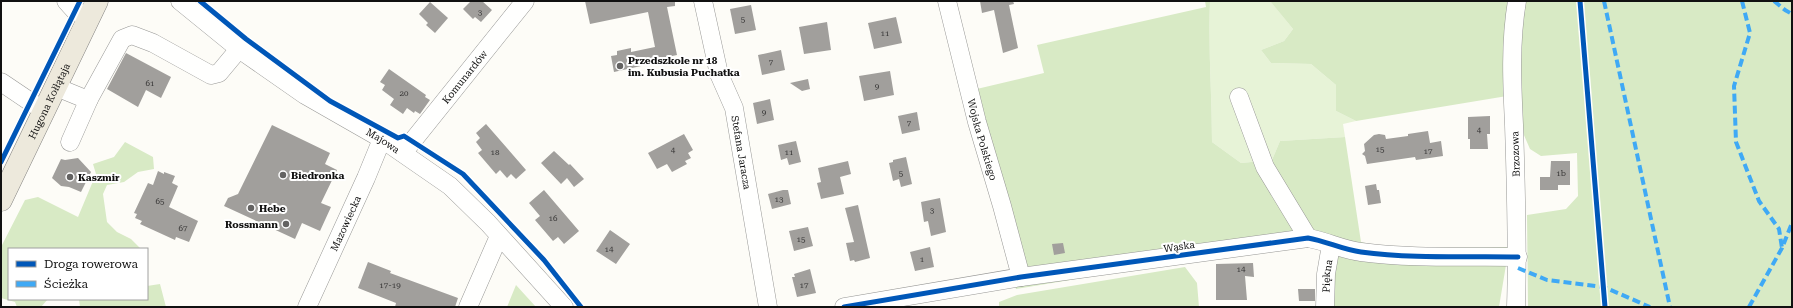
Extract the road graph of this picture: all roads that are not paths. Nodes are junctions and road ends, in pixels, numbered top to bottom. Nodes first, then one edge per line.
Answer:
1 (66, 1) edge
2 (180, 1) edge
3 (703, 1) edge
4 (947, 1) edge
5 (1517, 1) edge
6 (521, 3) edge
7 (93, 9) edge
8 (239, 49) junction
9 (1, 82) edge
10 (56, 87) junction
11 (1239, 97) dead end
12 (89, 99) junction
13 (44, 111) junction
14 (382, 140) junction
15 (70, 142) dead end
16 (403, 153) junction
17 (1, 200) edge
18 (499, 236) junction
19 (1308, 238) junction
20 (1331, 245) junction
21 (1518, 257) junction
22 (1021, 277) junction
23 (307, 307) edge
24 (468, 307) edge
25 (564, 307) edge
26 (768, 307) edge
27 (844, 307) edge
28 (1325, 307) edge
29 (1516, 307) edge

1 - 7 street
2 - 8 street, Majowa
3 - 26 street, Stefana Jaracza
4 - 22 street, Wojska Polskiego
5 - 21 street, Brzozowa
6 - 16 street, Komunardów
7 - 10 main road, Hugona Kołłątaja
8 - 12 street
8 - 14 street, Majowa
9 - 13 street
10 - 12 street
10 - 13 main road, Hugona Kołłątaja
11 - 19 street
12 - 15 street
13 - 17 main road, Hugona Kołłątaja
14 - 16 street, Majowa
14 - 23 street, Mazowiecka
16 - 18 street, Majowa
18 - 24 street
18 - 25 street, Majowa
19 - 20 street, Wąska
19 - 22 street, Wąska
20 - 21 street, Wąska
20 - 28 street, Piękna
21 - 29 street, Brzozowa
22 - 27 street, Wąska

